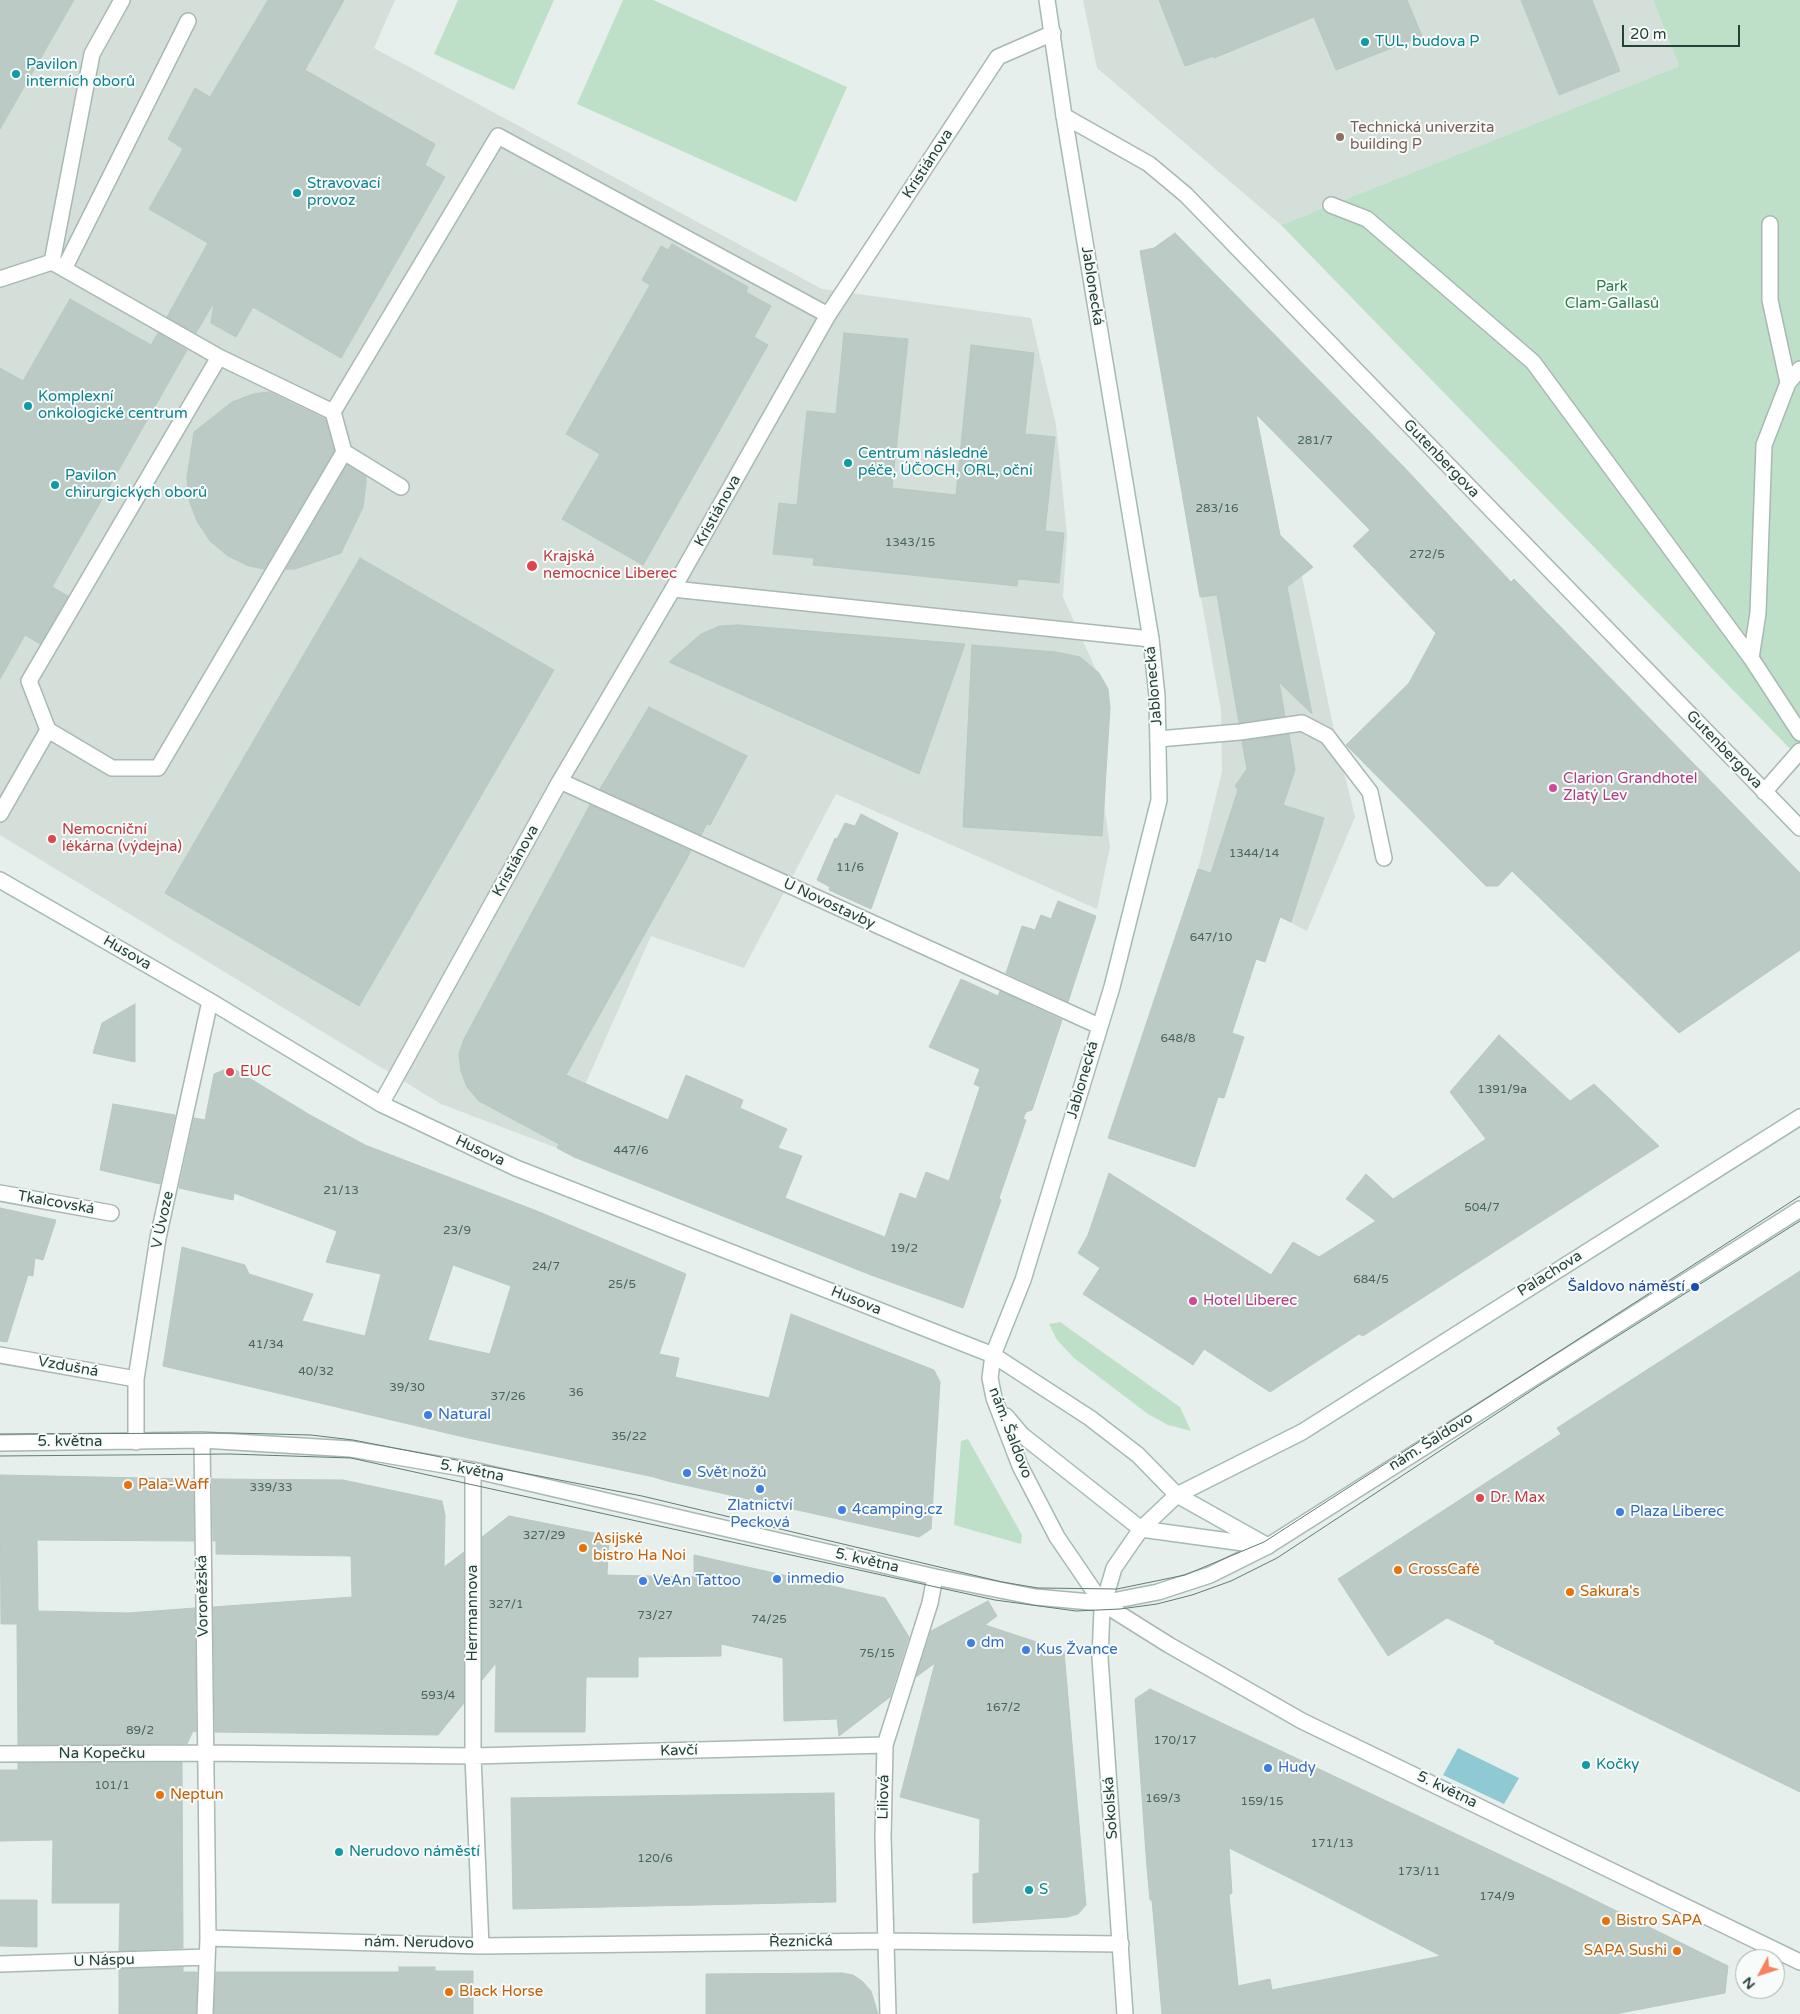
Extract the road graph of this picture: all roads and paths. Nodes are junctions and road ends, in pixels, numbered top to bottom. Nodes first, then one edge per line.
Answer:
1 (122, 0) edge
2 (1047, 0) edge
3 (188, 21) dead end
4 (1053, 33) junction
5 (1064, 116) junction
6 (1331, 205) dead end
7 (1770, 224) dead end
8 (58, 265) junction
9 (0, 279) edge
10 (828, 315) junction
11 (219, 357) junction
12 (1800, 369) edge
13 (1788, 382) junction
14 (333, 412) junction
15 (344, 452) junction
16 (401, 487) dead end
17 (673, 589) junction
18 (1151, 639) junction
19 (1751, 658) junction
20 (48, 730) junction
21 (1800, 732) edge
22 (1158, 739) junction
23 (1800, 751) edge
24 (560, 781) junction
25 (1764, 792) junction
26 (0, 814) edge
27 (1800, 828) edge
28 (1384, 858) dead end
29 (0, 880) edge
30 (210, 1001) junction
31 (1099, 1026) junction
32 (380, 1104) junction
33 (1800, 1117) edge
34 (0, 1193) edge
35 (1800, 1208) edge
36 (111, 1213) dead end
37 (0, 1355) edge
38 (993, 1355) junction
39 (136, 1379) junction
40 (994, 1398) junction
41 (202, 1440) junction
42 (0, 1442) edge
43 (136, 1442) junction
44 (473, 1470) junction
45 (1178, 1495) junction
46 (1141, 1529) junction
47 (1268, 1546) junction
48 (934, 1582) junction
49 (1102, 1603) junction
50 (885, 1746) junction
51 (204, 1753) junction
52 (0, 1754) edge
53 (472, 1756) junction
54 (208, 1938) junction
55 (886, 1941) junction
56 (1120, 1944) junction
57 (481, 1946) junction
58 (207, 1957) junction
59 (1800, 1962) edge
60 (0, 1964) edge
61 (205, 2014) edge
62 (888, 2014) edge
63 (1125, 2014) edge

1 - 8 street
2 - 4 street, Jablonecká
3 - 8 street
4 - 5 street, Jablonecká
4 - 10 street, Kristiánova
5 - 18 street, Jablonecká
5 - 25 street, Gutenbergova
6 - 19 street
7 - 13 street
8 - 9 street
8 - 11 street
10 - 14 street
10 - 17 street, Kristiánova
11 - 14 street
11 - 20 street
12 - 13 street
13 - 19 street
14 - 15 street
15 - 16 street
15 - 20 street
17 - 18 street
17 - 24 street, Kristiánova
18 - 22 street, Jablonecká
19 - 21 street
20 - 26 street
22 - 28 street
22 - 31 street, Jablonecká
23 - 25 street
24 - 31 street, U Novostavby
24 - 32 street, Kristiánova
25 - 27 street, Gutenbergova
29 - 30 street, Husova
30 - 32 street, Husova
30 - 39 street, V Úvoze
31 - 38 street, Jablonecká
32 - 38 street, Husova
33 - 45 street, Palachova
34 - 36 street, Tkalcovská
35 - 47 street, nám. Šaldovo
37 - 39 street, Vzdušná
38 - 40 street, nám. Šaldovo
38 - 45 street, nám. Šaldovo
39 - 43 street, V Úvoze
40 - 46 street
40 - 49 street, nám. Šaldovo
41 - 43 street, 5. května
41 - 44 street, 5. května
41 - 51 street, Voroněžská
42 - 43 street, 5. května
44 - 48 street, 5. května
44 - 53 street, Herrmannova
45 - 46 street
45 - 47 street, nám. Šaldovo
46 - 47 street
46 - 49 street
47 - 49 street, nám. Šaldovo
48 - 49 street, nám. Šaldovo
48 - 50 street, Liliová
49 - 56 street, Sokolská
49 - 59 street, 5. května
50 - 53 street, Kavčí
50 - 55 street, Liliová
51 - 52 street, Na Kopečku
51 - 53 street
51 - 54 street
53 - 57 street, nám. Nerudovo
54 - 57 street, nám. Nerudovo
54 - 58 street
55 - 56 street, Řeznická
55 - 57 street, Řeznická
55 - 62 street, Liliová
56 - 63 street, Sokolská
58 - 60 street, U Náspu
58 - 61 street

